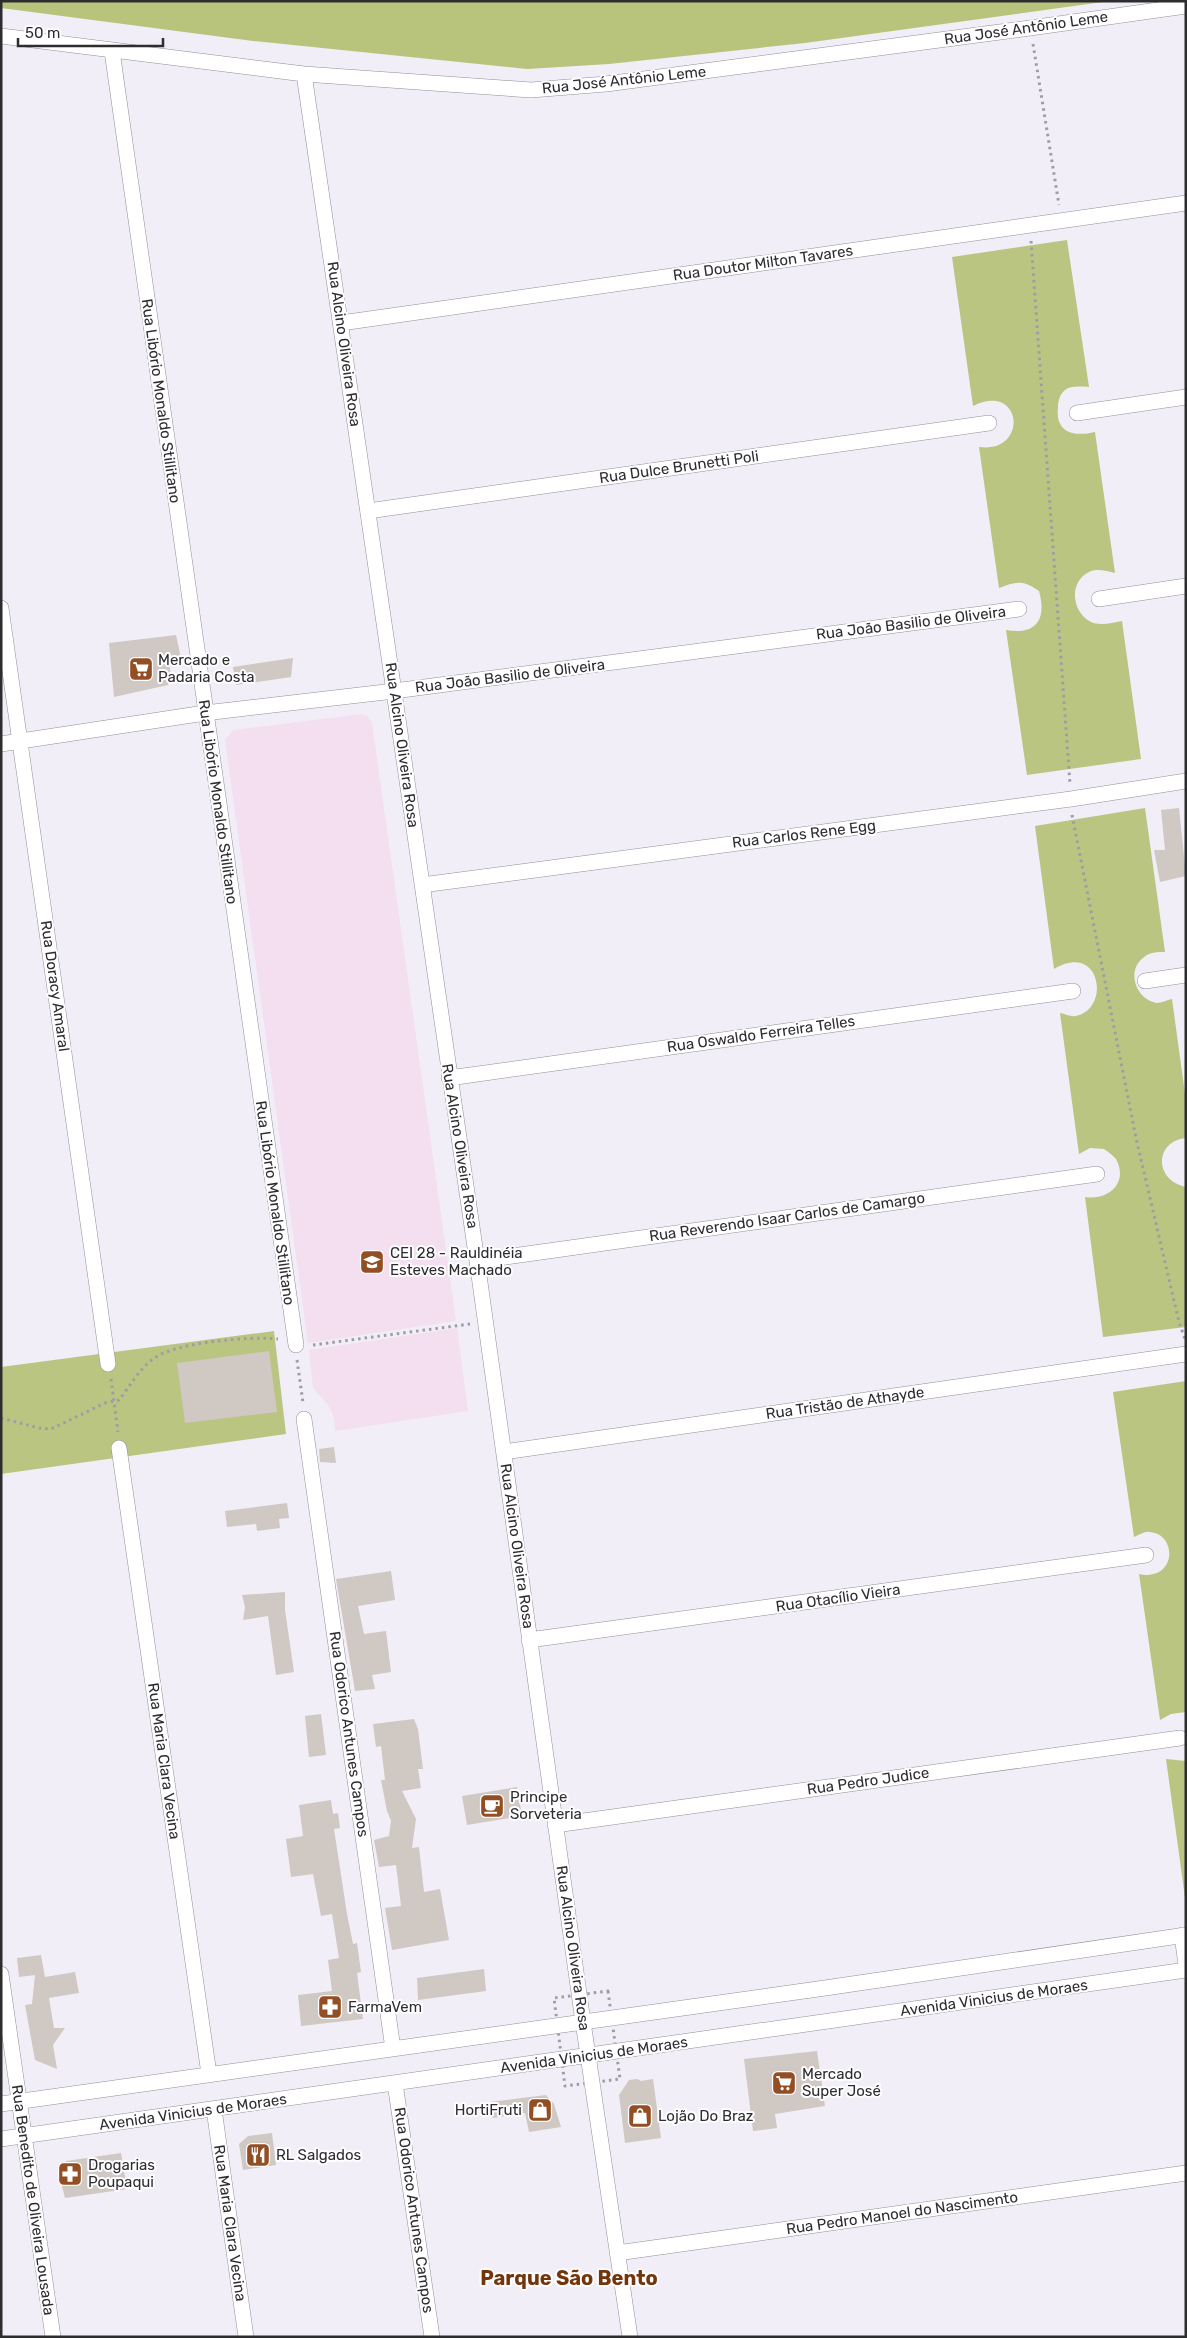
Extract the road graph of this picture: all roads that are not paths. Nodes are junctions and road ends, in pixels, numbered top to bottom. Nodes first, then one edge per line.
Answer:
1 (1186, 6) edge
2 (1, 36) edge
3 (112, 51) junction
4 (304, 74) junction
5 (1186, 203) edge
6 (341, 323) junction
7 (1186, 397) edge
8 (1077, 413) dead end
9 (989, 423) dead end
10 (368, 511) junction
11 (1186, 586) edge
12 (1099, 599) dead end
13 (1, 608) edge
14 (1019, 609) dead end
15 (394, 691) junction
16 (205, 713) junction
17 (20, 741) junction
18 (1, 744) edge
19 (1186, 781) edge
20 (422, 885) junction
21 (1186, 975) edge
22 (1145, 981) dead end
23 (1073, 991) dead end
24 (449, 1078) junction
25 (1097, 1174) dead end
26 (478, 1261) junction
27 (301, 1346) road end
28 (1186, 1354) edge
29 (108, 1364) road end
30 (304, 1419) road end
31 (119, 1448) road end
32 (504, 1452) junction
33 (1146, 1555) dead end
34 (529, 1640) junction
35 (1180, 1738) dead end
36 (556, 1825) junction
37 (1184, 1935) edge
38 (1186, 1966) edge
39 (1186, 1970) edge
40 (1, 1974) edge
41 (583, 2022) junction
42 (393, 2049) junction
43 (588, 2057) junction
44 (210, 2074) junction
45 (395, 2083) junction
46 (19, 2101) junction
47 (1, 2104) edge
48 (214, 2109) junction
49 (24, 2136) junction
50 (1, 2139) edge
51 (1186, 2172) edge
52 (617, 2253) junction
53 (52, 2337) edge
54 (246, 2337) edge
55 (432, 2337) edge
56 (630, 2337) edge

1 - 4 street, Rua José Antônio Leme
2 - 3 street, Rua José Antônio Leme
3 - 4 street, Rua José Antônio Leme
3 - 16 street, Rua Libório Monaldo Stillitano
4 - 6 street, Rua Alcino Oliveira Rosa
5 - 6 street, Rua Doutor Milton Tavares
6 - 10 street, Rua Alcino Oliveira Rosa
7 - 8 street
9 - 10 street, Rua Dulce Brunetti Poli
10 - 15 street, Rua Alcino Oliveira Rosa
11 - 12 street
13 - 17 street, Rua Doracy Amaral
14 - 15 street, Rua João Basilio de Oliveira
15 - 16 street, Rua João Basilio de Oliveira
15 - 20 street, Rua Alcino Oliveira Rosa
16 - 17 street, Rua João Basilio de Oliveira
16 - 27 street, Rua Libório Monaldo Stillitano
17 - 18 street, Rua João Basilio de Oliveira
17 - 29 street, Rua Doracy Amaral
19 - 20 street, Rua Carlos Rene Egg
20 - 24 street, Rua Alcino Oliveira Rosa
21 - 22 street
23 - 24 street, Rua Oswaldo Ferreira Telles
24 - 26 street, Rua Alcino Oliveira Rosa
25 - 26 street, Rua Reverendo Isaar Carlos de Camargo
26 - 32 street, Rua Alcino Oliveira Rosa
28 - 32 street, Rua Tristão de Athayde
30 - 42 street, Rua Odorico Antunes Campos
31 - 44 street, Rua Maria Clara Vecina
32 - 34 street, Rua Alcino Oliveira Rosa
33 - 34 street, Rua Otacílio Vieira
34 - 36 street, Rua Alcino Oliveira Rosa
35 - 36 street, Rua Pedro Judice
36 - 41 street, Rua Alcino Oliveira Rosa
37 - 38 street
37 - 41 street
39 - 43 street, Avenida Vinicius de Moraes
40 - 46 street, Rua Benedito de Oliveira Lousada
41 - 42 street
41 - 43 street, Rua Alcino Oliveira Rosa
42 - 44 street
43 - 45 street, Avenida Vinicius de Moraes
43 - 52 street, Rua Alcino Oliveira Rosa
44 - 46 street
45 - 48 street, Avenida Vinicius de Moraes
45 - 55 street, Rua Odorico Antunes Campos
46 - 47 street
46 - 49 street, Rua Benedito de Oliveira Lousada
48 - 49 street, Avenida Vinicius de Moraes
48 - 54 street, Rua Maria Clara Vecina
49 - 50 street, Avenida Vinicius de Moraes
49 - 53 street, Rua Benedito de Oliveira Lousada
51 - 52 street, Rua Pedro Manoel do Nascimento
52 - 56 street, Rua Alcino Oliveira Rosa

